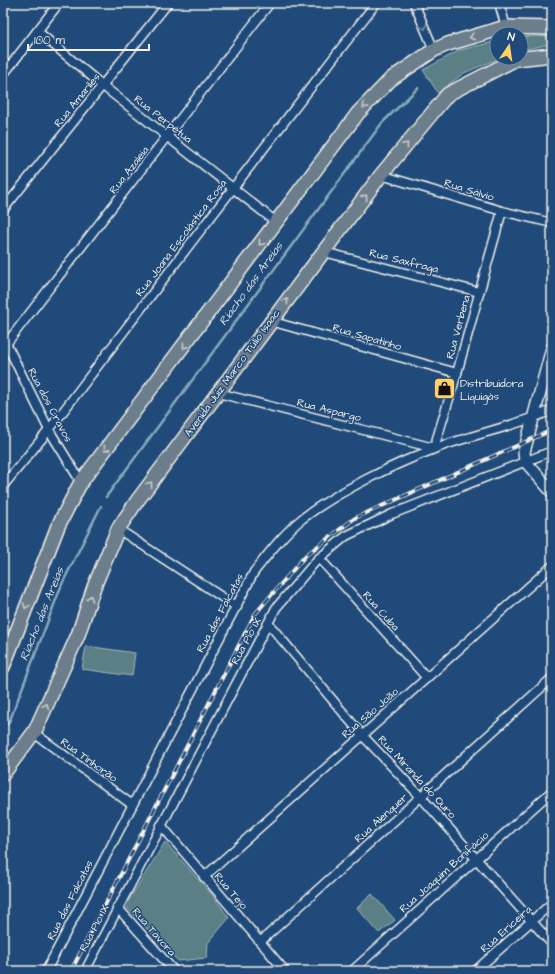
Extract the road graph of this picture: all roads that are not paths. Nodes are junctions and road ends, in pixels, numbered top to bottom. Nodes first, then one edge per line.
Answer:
1 (59, 3) edge
2 (168, 3) edge
3 (270, 3) edge
4 (376, 3) edge
5 (414, 3) edge
6 (499, 3) edge
7 (506, 26) edge
8 (529, 28) edge
9 (552, 28) edge
10 (37, 31) junction
11 (489, 32) edge
12 (434, 50) junction
13 (552, 55) edge
14 (3, 75) edge
15 (103, 86) junction
16 (168, 137) junction
17 (381, 175) junction
18 (233, 188) junction
19 (3, 210) edge
20 (502, 211) junction
21 (276, 222) junction
22 (552, 223) edge
23 (324, 252) junction
24 (479, 292) junction
25 (270, 321) junction
26 (4, 343) edge
27 (552, 348) edge
28 (457, 373) junction
29 (218, 393) junction
30 (552, 410) edge
31 (532, 419) junction
32 (49, 430) junction
33 (434, 448) junction
34 (552, 451) edge
35 (525, 461) junction
36 (81, 482) junction
37 (3, 486) edge
38 (552, 492) edge
39 (118, 529) junction
40 (319, 558) junction
41 (552, 566) edge
42 (237, 607) junction
43 (268, 623) junction
44 (3, 667) edge
45 (427, 678) junction
46 (552, 678) edge
47 (34, 734) junction
48 (362, 734) junction
49 (3, 774) edge
50 (552, 791) edge
51 (421, 797) junction
52 (131, 804) junction
53 (161, 824) junction
54 (476, 858) junction
55 (204, 876) junction
56 (552, 903) edge
57 (117, 907) junction
58 (531, 921) junction
59 (260, 942) junction
60 (552, 944) edge
61 (46, 971) edge
62 (85, 971) edge
63 (174, 971) edge
64 (285, 971) edge
65 (352, 971) edge
66 (475, 971) edge

1 - 10 street
2 - 15 street, Rua Amariles
3 - 16 street, Rua Azaleia
4 - 18 street, Rua Joana Escolástica Rosa
5 -> 12 street
6 - 7 street
8 - 9 main road
10 - 14 street
10 - 15 street, Rua Perpétua
11 -> 12 main road
12 -> 21 main road
17 -> 13 main road, Avenida Juiz Marco Túlio Isaac
15 - 16 street, Rua Perpétua
15 - 19 street, Rua Amariles
16 - 18 street, Rua Perpétua
16 - 26 street, Rua Azaleia
17 - 20 street, Rua Sálvio
23 -> 17 main road, Avenida Juiz Marco Túlio Isaac
18 - 21 street, Rua Perpétua
18 - 32 street, Rua Joana Escolástica Rosa
20 - 22 street, Rua Sálvio
20 - 24 street, Rua Verbena
21 -> 36 main road
23 - 24 street, Rua Saxfraga
25 -> 23 main road, Avenida Juiz Marco Túlio Isaac
24 - 28 street, Rua Verbena
25 - 28 street, Rua Sapatinho
25 - 29 main road, Avenida Juiz Marco Túlio Isaac
26 - 32 street, Rua dos Cravos
27 - 31 main road
28 - 33 street, Rua Verbena
29 - 33 street, Rua Aspargo
39 -> 29 main road, Avenida Juiz Marco Túlio Isaac
30 - 31 street, Rua das Falcatas
31 - 33 street, Rua das Falcatas
31 - 35 main road
32 - 36 street, Rua dos Cravos
32 - 37 street, Rua Joana Escolástica Rosa
33 - 42 street, Rua das Falcatas
34 - 35 street, Rua Pio IX
35 - 38 main road
35 - 40 street, Rua Pio IX
36 -> 44 main road
39 - 42 street
47 -> 39 main road, Avenida Juiz Marco Túlio Isaac
40 - 43 street, Rua Pio IX
40 - 45 street, Rua Cuba
41 - 45 street, Rua São João
42 - 52 street, Rua das Falcatas
43 - 48 street, Rua Miranda do Ouro
43 - 53 street, Rua Pio IX
45 - 48 street, Rua São João
46 - 51 street, Rua Alenquer
47 - 49 main road, Avenida Juiz Marco Túlio Isaac
47 - 52 street, Rua Tinhorão
48 - 51 street, Rua Miranda do Ouro
48 - 55 street, Rua São João
50 - 54 street, Rua Joaquim Bonifácio
51 - 54 street, Rua Miranda do Ouro
51 - 59 street, Rua Alenquer
52 - 61 street, Rua das Falcatas
53 - 55 street, Rua Tejo
53 - 57 street, Rua Pio IX
54 - 58 street, Rua Miranda do Ouro
54 - 65 street, Rua Joaquim Bonifácio
55 - 59 street, Rua Tejo
56 - 58 street, Rua Ericeira
57 - 62 street, Rua Pio IX
57 - 63 street, Rua Távora
58 - 60 street, Rua Miranda do Ouro
58 - 66 street, Rua Ericeira
59 - 64 street, Rua Tejo

